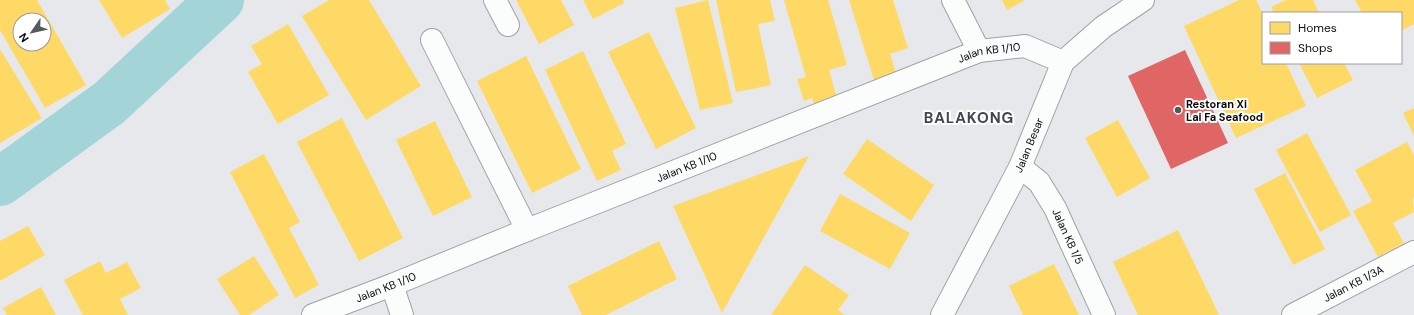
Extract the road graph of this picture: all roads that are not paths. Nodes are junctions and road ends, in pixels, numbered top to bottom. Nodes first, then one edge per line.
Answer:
1 (495, 0) edge
2 (953, 0) edge
3 (1143, 0) edge
4 (508, 25) dead end
5 (432, 40) dead end
6 (979, 51) junction
7 (1063, 62) junction
8 (1020, 167) junction
9 (527, 230) junction
10 (1414, 252) edge
11 (392, 285) junction
12 (313, 315) edge
13 (402, 315) edge
14 (942, 315) edge
15 (1104, 315) edge
16 (1294, 315) edge

1 - 4 street
2 - 6 street
3 - 7 street, Jalan Besar
5 - 9 street
6 - 7 street, Jalan KB 1/10
6 - 9 street, Jalan KB 1/10
7 - 8 street, Jalan Besar
8 - 14 street, Jalan Besar
8 - 15 street, Jalan KB 1/5
9 - 11 street, Jalan KB 1/10
10 - 16 street, Jalan KB 1/3A
11 - 12 street, Jalan KB 1/10
11 - 13 street

